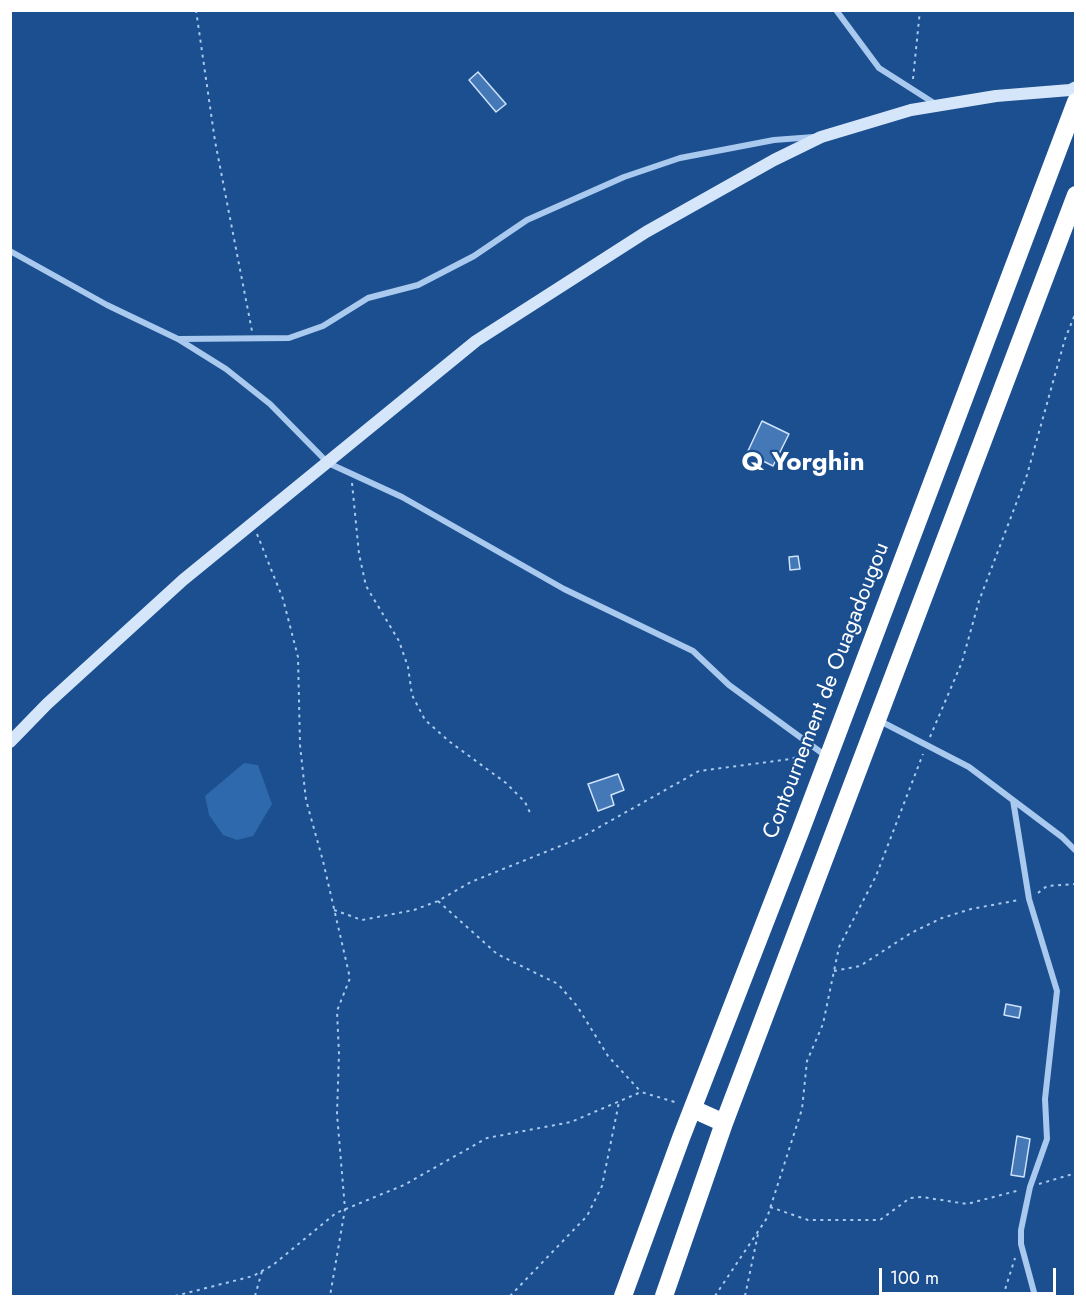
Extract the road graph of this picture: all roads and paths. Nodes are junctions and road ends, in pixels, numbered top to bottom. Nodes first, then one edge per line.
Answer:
1 (196, 10) edge
2 (836, 10) edge
3 (920, 10) edge
4 (1076, 87) edge
5 (912, 90) junction
6 (1076, 102) edge
7 (938, 105) junction
8 (821, 136) junction
9 (1076, 195) edge
10 (10, 251) edge
11 (1076, 312) edge
12 (178, 339) junction
13 (254, 339) junction
14 (328, 463) junction
15 (348, 472) junction
16 (253, 524) junction
17 (877, 720) junction
18 (10, 742) edge
19 (927, 745) junction
20 (821, 753) junction
21 (1013, 800) junction
22 (531, 815) dead end
23 (1076, 851) edge
24 (1076, 884) edge
25 (1029, 899) junction
26 (438, 901) junction
27 (334, 910) junction
28 (834, 971) junction
29 (640, 1092) junction
30 (620, 1100) junction
31 (693, 1109) junction
32 (724, 1123) junction
33 (1076, 1173) edge
34 (1030, 1187) junction
35 (770, 1207) junction
36 (345, 1209) junction
37 (758, 1231) junction
38 (1021, 1244) junction
39 (262, 1271) junction
40 (175, 1296) edge
41 (255, 1296) edge
42 (330, 1296) edge
43 (510, 1296) edge
44 (623, 1296) edge
45 (664, 1296) edge
46 (715, 1296) edge
47 (745, 1296) edge
48 (1003, 1296) edge
49 (1035, 1296) edge

1 - 13 path
2 - 5 street
3 - 5 path
4 - 7 main road
5 - 7 street
6 - 20 highway, Contournement de Ouagadougou
7 - 8 main road
8 - 13 street
8 - 14 main road
9 - 17 highway
10 - 12 street
11 - 19 path
12 - 13 street
12 - 14 street
14 - 15 street
14 - 16 main road
15 - 20 street
15 - 22 path
16 - 18 main road
16 - 27 path
17 - 19 street
17 - 32 highway
19 - 21 street
19 - 28 path
20 - 26 path
20 - 31 highway, Contournement de Ouagadougou
21 - 23 street
21 - 25 street
24 - 25 path
25 - 28 path
25 - 34 street
26 - 27 path
26 - 29 path
27 - 36 path
28 - 35 path
29 - 30 path
29 - 31 path
30 - 36 path
30 - 43 path
31 - 32 highway
31 - 44 highway, Contournement de Ouagadougou
32 - 45 highway
33 - 34 path
34 - 35 path
34 - 38 street
35 - 37 path
36 - 39 path
36 - 42 path
37 - 46 path
37 - 47 path
38 - 48 path
38 - 49 street
39 - 40 path
39 - 41 path

